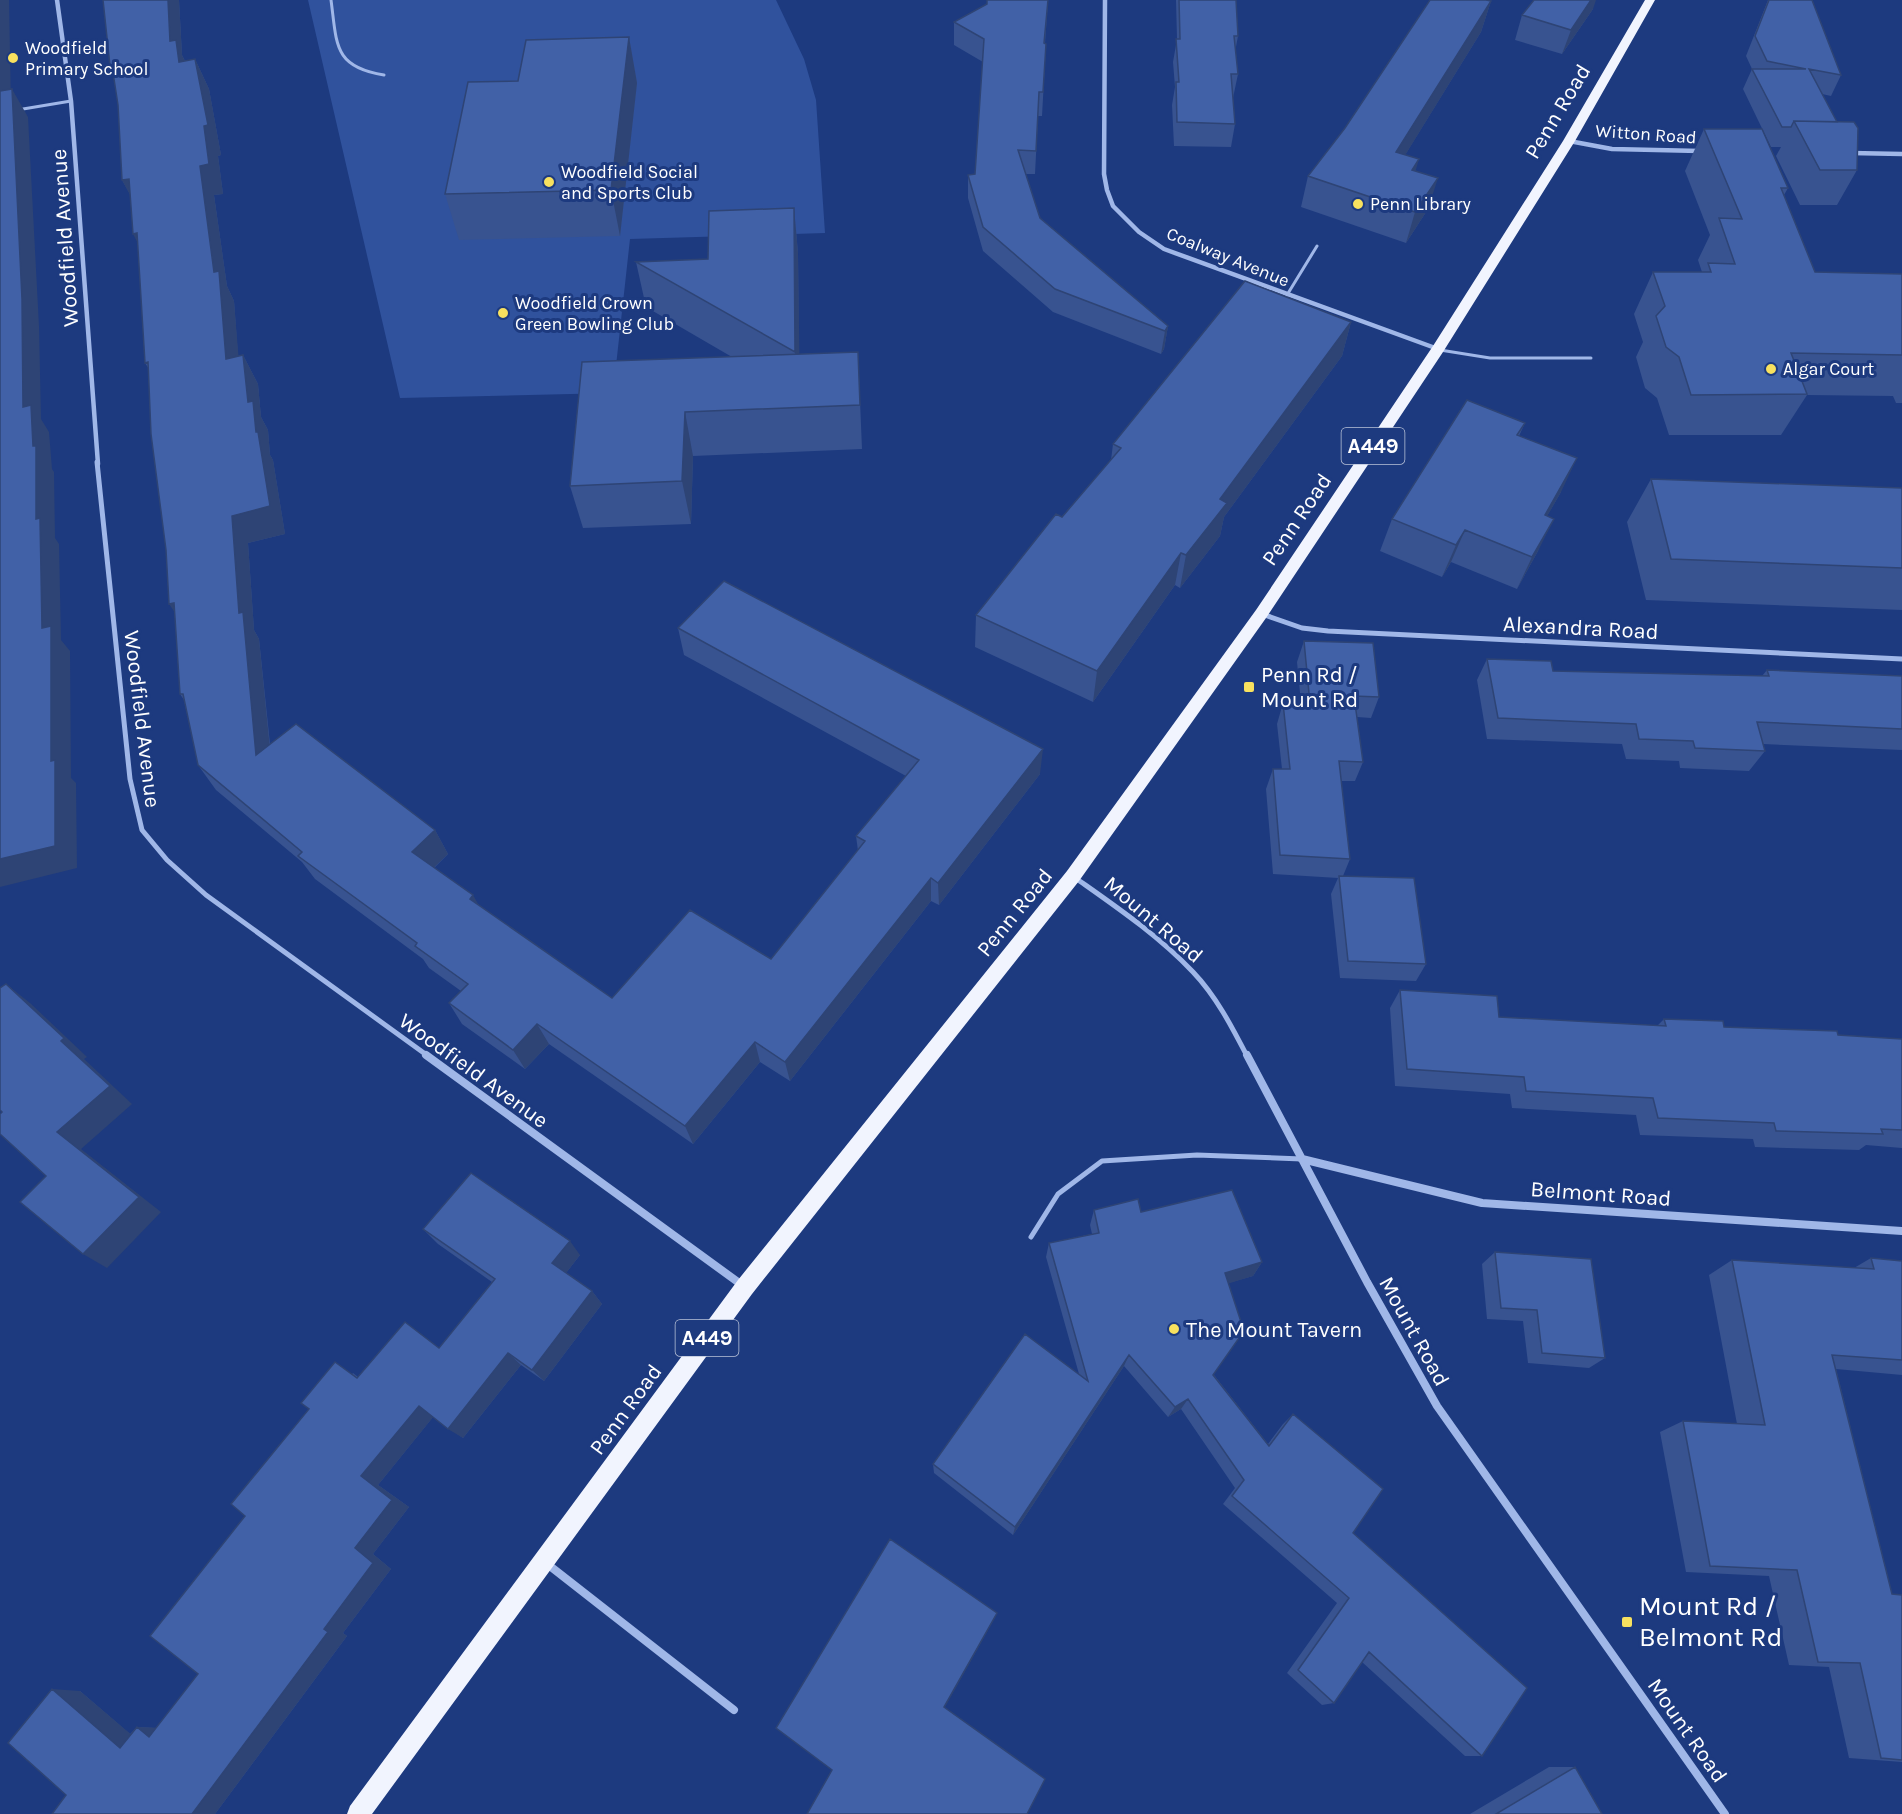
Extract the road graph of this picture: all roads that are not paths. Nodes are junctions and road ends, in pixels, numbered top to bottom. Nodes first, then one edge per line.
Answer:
1 (57, 0) edge
2 (331, 0) edge
3 (1105, 0) edge
4 (1650, 0) edge
5 (384, 75) dead end
6 (70, 100) junction
7 (15, 110) edge
8 (1569, 141) junction
9 (1707, 151) edge
10 (1845, 153) edge
11 (1902, 154) edge
12 (1317, 246) dead end
13 (1287, 295) junction
14 (1438, 349) junction
15 (1591, 358) dead end
16 (1261, 614) junction
17 (1902, 659) edge
18 (1073, 876) junction
19 (1302, 1159) junction
20 (1902, 1231) edge
21 (1031, 1237) dead end
22 (745, 1287) junction
23 (544, 1561) junction
24 (734, 1710) dead end
25 (358, 1814) edge
26 (1725, 1814) edge

1 - 6 street, Woodfield Avenue
2 - 5 lane
3 - 13 street, Coalway Avenue
4 - 8 highway, Penn Road / A449
6 - 7 lane
6 - 22 street, Woodfield Avenue
8 - 9 street, Witton Road
8 - 14 highway, Penn Road / A449
10 - 11 street
12 - 13 lane
13 - 14 street, Coalway Avenue
14 - 15 lane
14 - 16 highway, Penn Road / A449
16 - 17 street, Alexandra Road
16 - 18 highway, Penn Road / A449
18 - 19 street, Mount Road
18 - 22 highway, Penn Road / A449
19 - 20 street, Belmont Road
19 - 21 lane
19 - 26 street, Mount Road
22 - 23 highway, Penn Road / A449
23 - 24 street
23 - 25 highway, Penn Road / A449

